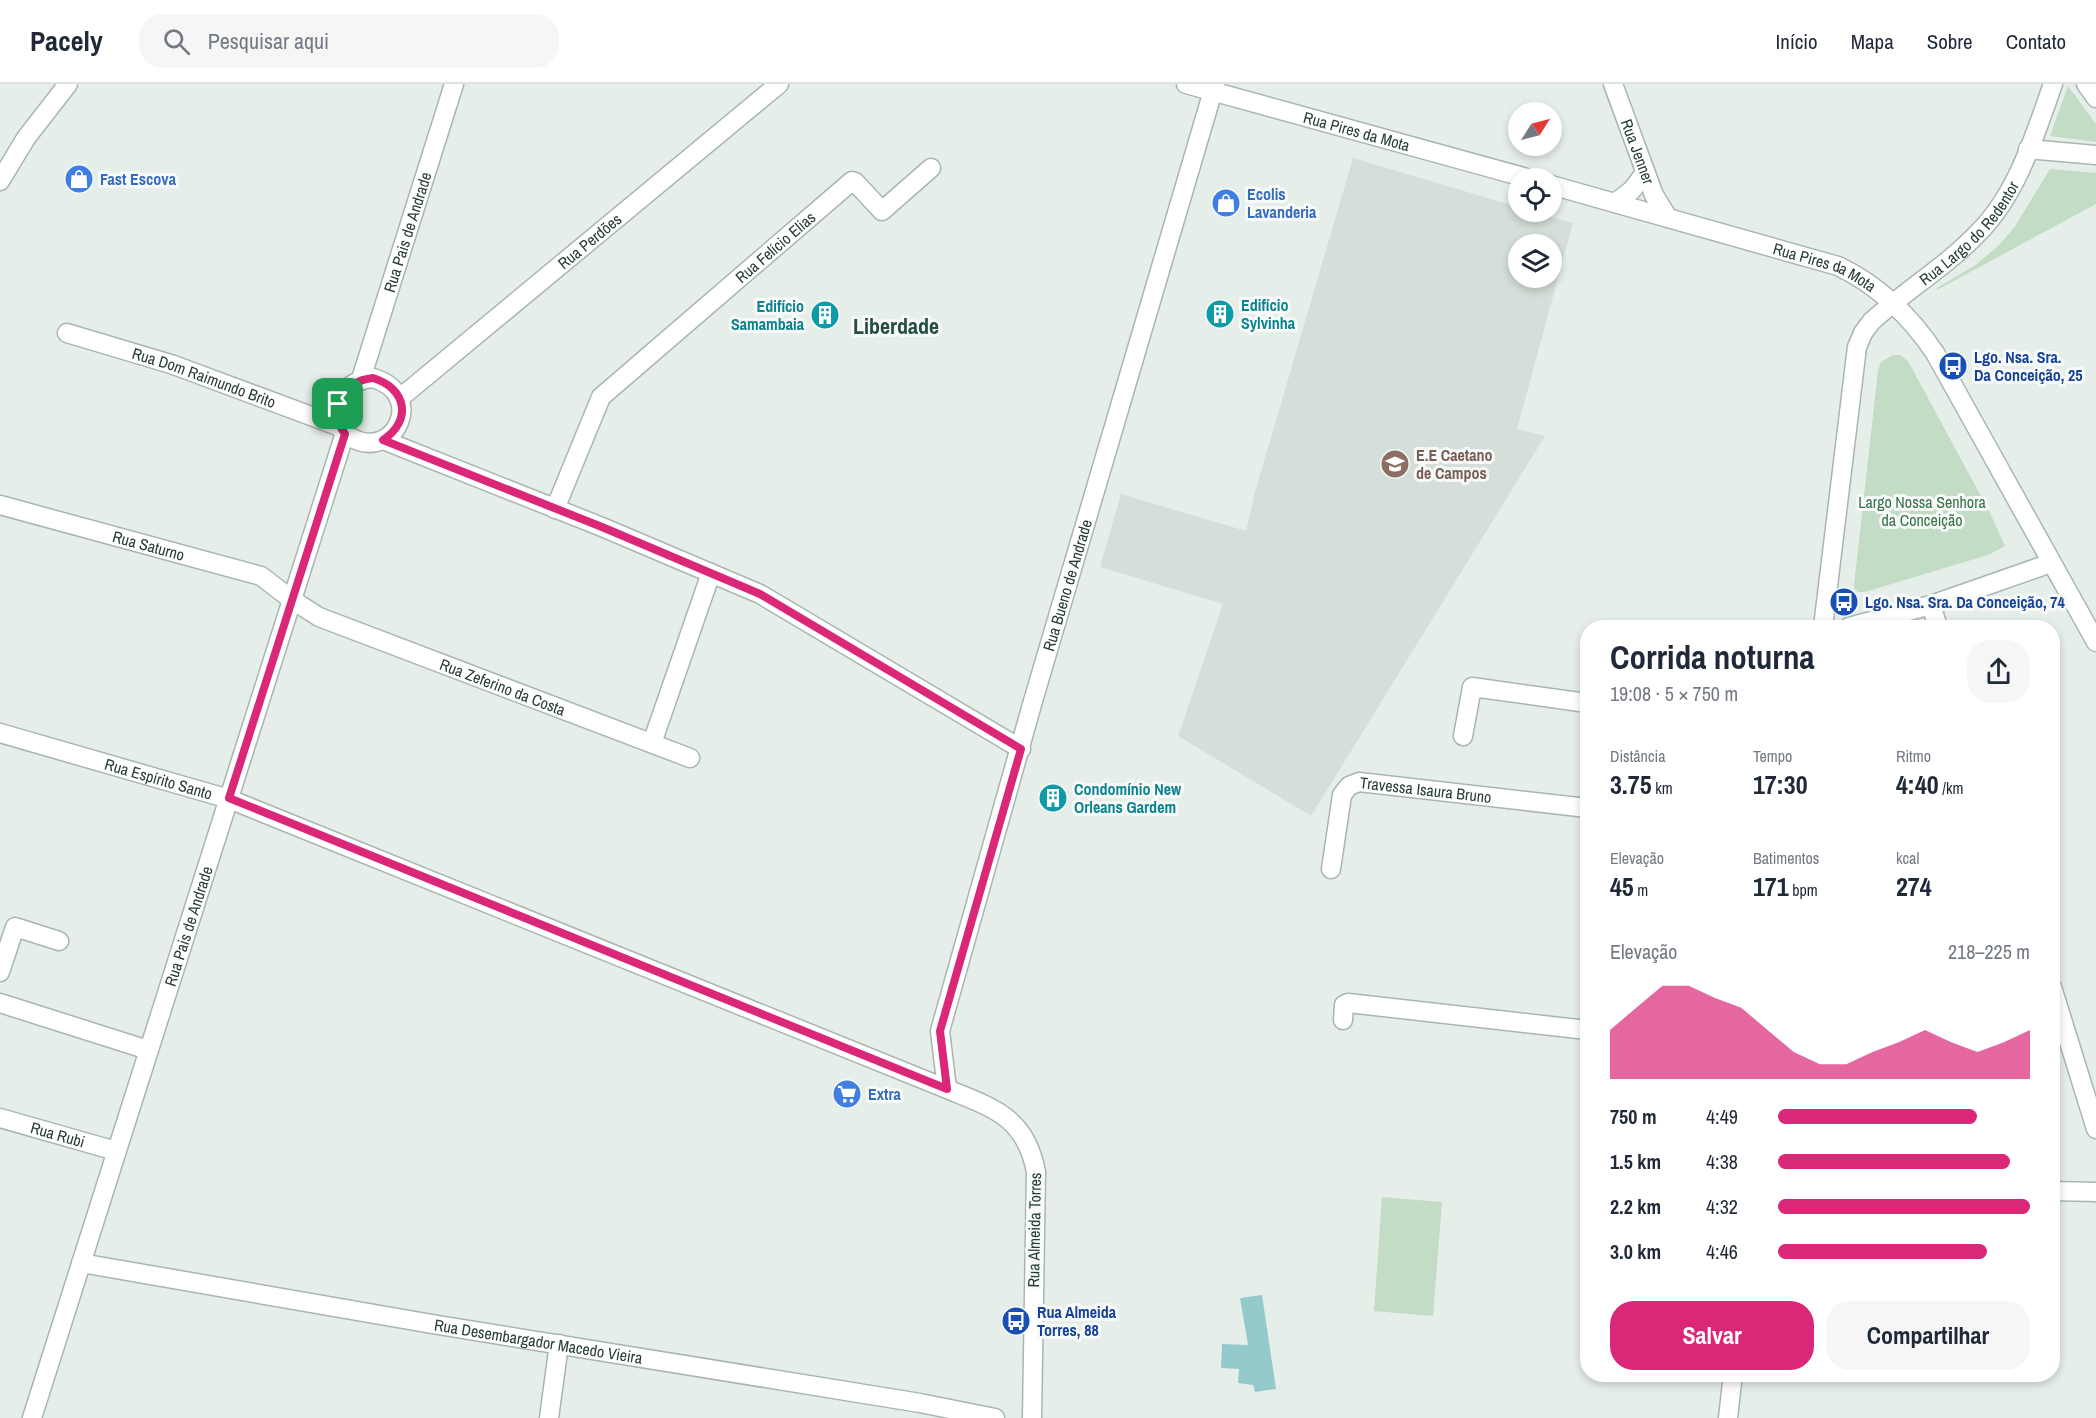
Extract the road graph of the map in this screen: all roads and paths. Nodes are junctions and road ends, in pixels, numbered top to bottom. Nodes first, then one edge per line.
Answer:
1 (68, 84) edge
2 (454, 84) edge
3 (779, 84) edge
4 (1186, 84) edge
5 (1613, 84) edge
6 (2053, 84) edge
7 (2086, 84) edge
8 (1214, 88) edge
9 (2096, 98) edge
10 (2028, 149) junction
11 (2096, 155) edge
12 (931, 168) dead end
13 (1508, 173) edge
14 (1646, 173) junction
15 (1, 176) edge
16 (1562, 188) edge
17 (1615, 203) junction
18 (1668, 218) junction
19 (1892, 302) junction
20 (67, 333) dead end
21 (361, 379) junction
22 (400, 398) junction
23 (342, 430) junction
24 (383, 440) junction
25 (0, 505) edge
26 (555, 509) junction
27 (2051, 563) junction
28 (711, 573) junction
29 (291, 599) junction
30 (1931, 605) junction
31 (316, 615) joint
32 (1824, 620) edge
33 (1876, 620) edge
34 (1936, 620) edge
35 (2096, 642) edge
36 (1580, 702) edge
37 (0, 732) edge
38 (1463, 736) dead end
39 (652, 743) junction
40 (1021, 749) junction
41 (690, 758) dead end
42 (229, 798) junction
43 (1580, 807) edge
44 (1331, 869) dead end
45 (59, 941) dead end
46 (0, 972) edge
47 (0, 1003) edge
48 (2060, 1013) edge
49 (1343, 1020) dead end
50 (1580, 1029) edge
51 (148, 1050) junction
52 (947, 1089) junction
53 (0, 1118) edge
54 (2096, 1129) edge
55 (116, 1151) junction
56 (2060, 1191) edge
57 (2096, 1192) edge
58 (81, 1263) junction
59 (559, 1344) junction
60 (1733, 1382) edge
61 (32, 1418) edge
62 (549, 1418) edge
63 (995, 1418) edge
64 (1032, 1418) edge
65 (1728, 1418) edge

1 - 15 street
2 - 21 street, Rua Pais de Andrade
3 - 22 street, Rua Perdões
4 - 8 street, Rua Pires da Mota
5 - 14 street, Rua Jenner
6 - 10 street, Rua Largo do Redentor
7 - 9 street
8 - 13 street, Rua Pires da Mota
8 - 40 street, Rua Bueno de Andrade
10 - 11 street
10 - 19 street, Rua Largo do Redentor
12 - 26 street, Rua Felício Elias
14 - 17 street
14 - 18 street, Rua Jenner
16 - 17 street, Rua Pires da Mota
17 - 18 street, Rua Pires da Mota
18 - 19 street, Rua Pires da Mota
19 - 27 street
19 - 32 street
20 - 23 street, Rua Dom Raimundo Brito
21 - 22 street
21 - 23 street
22 - 24 street
23 - 24 street
23 - 29 street, Rua Pais de Andrade
24 - 26 street
25 - 29 street, Rua Saturno
26 - 28 street
27 - 30 street
27 - 35 street
28 - 39 street
28 - 40 street
29 - 31 street, Rua Saturno
29 - 42 street, Rua Pais de Andrade
30 - 33 street
30 - 34 street
31 - 39 street, Rua Zeferino da Costa
36 - 38 street
37 - 42 street, Rua Espírito Santo
39 - 41 street, Rua Zeferino da Costa
40 - 52 street, Rua Bueno de Andrade
42 - 51 street, Rua Pais de Andrade
42 - 52 street, Rua Espírito Santo
43 - 44 street, Travessa Isaura Bruno
45 - 46 street
47 - 51 street
48 - 54 street
49 - 50 street
51 - 55 street, Rua Pais de Andrade
52 - 64 street, Rua Almeida Torres
53 - 55 street, Rua Rubi
55 - 58 street, Rua Pais de Andrade
56 - 57 street
58 - 59 street, Rua Desembargador Macedo Vieira
58 - 61 street, Rua Pais de Andrade
59 - 62 street
59 - 63 street, Rua Desembargador Macedo Vieira
60 - 65 street

